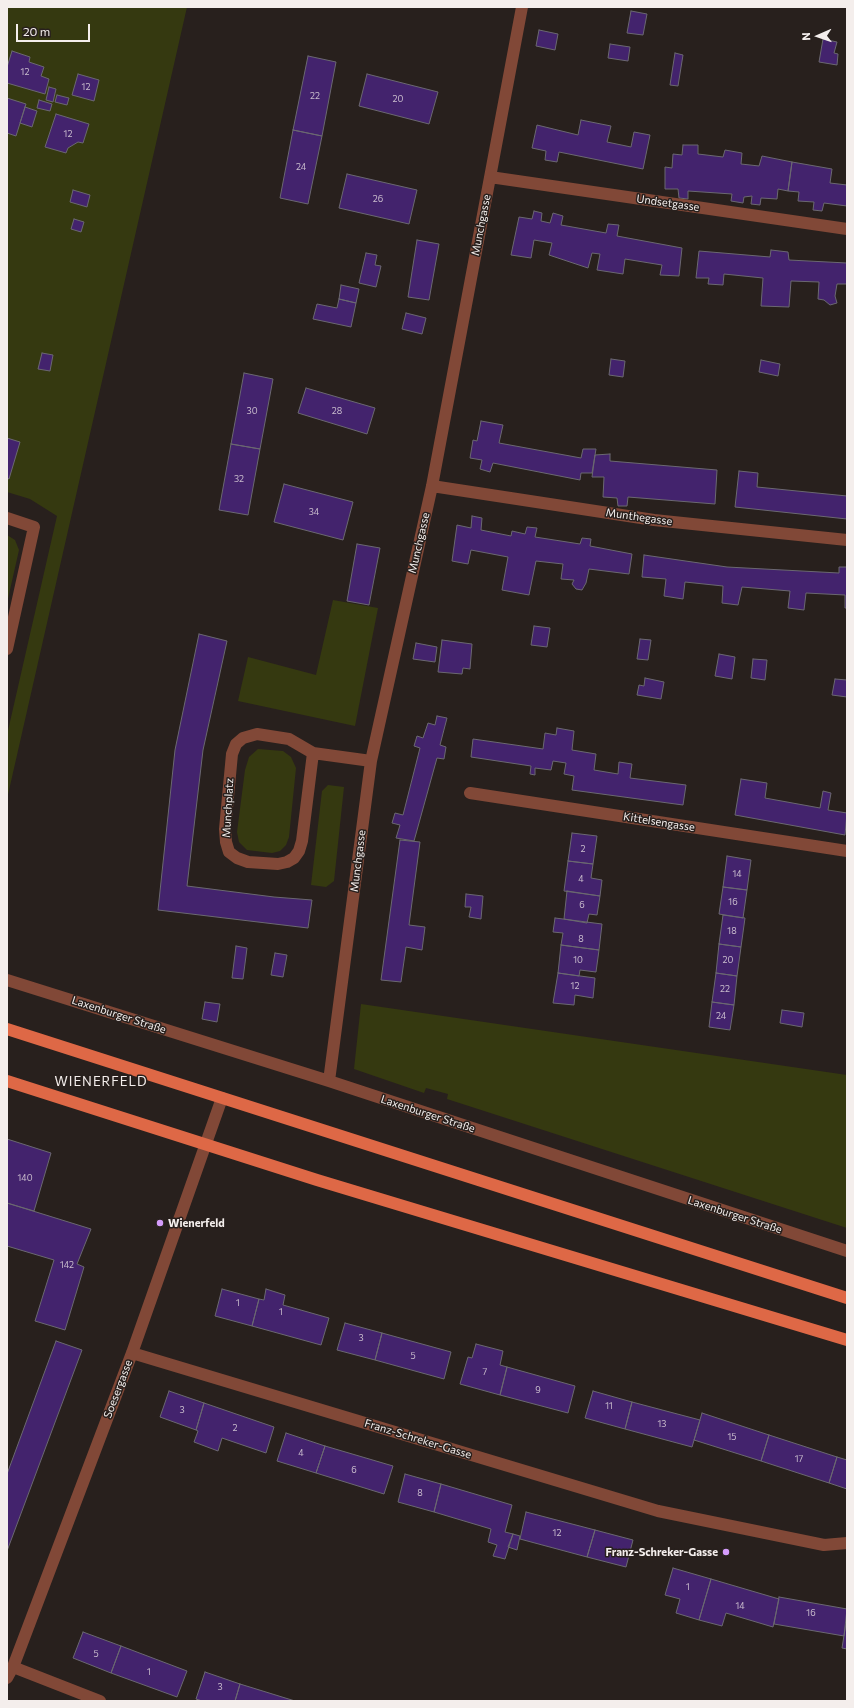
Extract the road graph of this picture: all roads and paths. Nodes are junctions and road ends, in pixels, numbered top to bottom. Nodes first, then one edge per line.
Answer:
1 (522, 7) edge
2 (490, 177) junction
3 (847, 229) edge
4 (432, 486) junction
5 (7, 518) edge
6 (847, 540) edge
7 (7, 649) edge
8 (313, 753) junction
9 (371, 761) junction
10 (470, 793) dead end
11 (847, 851) edge
12 (7, 980) edge
13 (7, 1029) edge
14 (7, 1081) edge
15 (330, 1082) junction
16 (222, 1098) junction
17 (206, 1145) junction
18 (847, 1252) edge
19 (847, 1298) edge
20 (847, 1340) edge
21 (132, 1354) junction
22 (847, 1543) edge
23 (10, 1672) edge
24 (100, 1701) edge

1 - 2 street, Munchgasse
2 - 3 street, Undsetgasse
2 - 4 street, Munchgasse
4 - 6 street, Munthegasse
4 - 9 street, Munchgasse
5 - 7 street
8 - 8 street, Munchplatz
8 - 9 street, Munchplatz
9 - 15 street, Munchgasse
10 - 11 street, Kittelsengasse
12 - 15 street, Laxenburger Straße
13 - 16 main road
14 - 17 main road
15 - 18 street, Laxenburger Straße
16 - 17 street, Soesergasse
16 - 19 main road
17 - 20 main road
17 - 21 street, Soesergasse
21 - 22 street, Franz-Schreker-Gasse
21 - 23 street, Soesergasse
23 - 24 street

